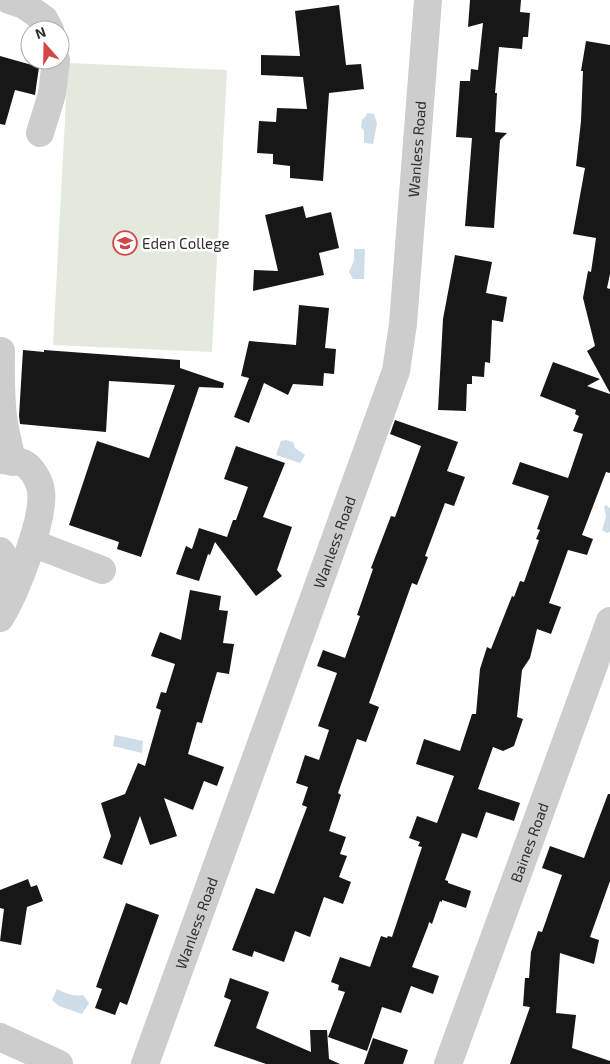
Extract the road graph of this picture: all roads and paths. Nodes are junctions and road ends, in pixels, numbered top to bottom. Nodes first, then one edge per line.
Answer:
1 (9, 0) edge
2 (428, 0) edge
3 (45, 20) edge
4 (55, 70) edge
5 (40, 133) dead end
6 (1, 351) edge
7 (2, 425) edge
8 (6, 461) edge
9 (32, 543) junction
10 (0, 551) edge
11 (102, 570) dead end
12 (12, 591) junction
13 (0, 618) edge
14 (610, 621) edge
15 (0, 1037) edge
16 (60, 1064) edge
17 (145, 1064) edge
18 (448, 1064) edge

1 - 3 street
2 - 17 street, Wanless Road
4 - 5 street
6 - 7 street
7 - 8 street
8 - 9 street
9 - 11 street
9 - 12 street
10 - 12 street
12 - 13 street
14 - 18 street, Baines Road
15 - 16 street

